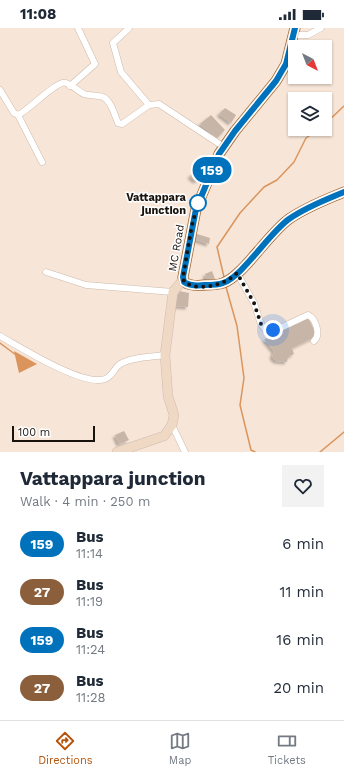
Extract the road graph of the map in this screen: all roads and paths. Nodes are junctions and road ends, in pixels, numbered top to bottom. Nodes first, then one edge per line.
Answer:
1 (78, 28) edge
2 (129, 28) edge
3 (321, 28) edge
4 (294, 32) edge
5 (70, 86) junction
6 (0, 90) edge
7 (149, 105) junction
8 (18, 115) junction
9 (224, 147) junction
10 (42, 162) dead end
11 (344, 192) edge
12 (46, 272) dead end
13 (237, 273) junction
14 (183, 280) junction
15 (173, 292) junction
16 (0, 336) edge
17 (314, 341) dead end
18 (165, 355) junction
19 (172, 425) junction
20 (117, 452) edge
21 (185, 452) edge

1 - 5 street
2 - 7 street
3 - 4 street
4 - 9 main road, MC Road
5 - 7 street
5 - 8 street
6 - 8 street
7 - 9 street
8 - 10 street
9 - 14 main road, MC Road
11 - 13 main road, MC Road
12 - 15 street
13 - 14 main road, MC Road
13 - 17 street
14 - 15 main road
15 - 18 main road
16 - 18 street
18 - 19 main road
19 - 20 main road
19 - 21 street

